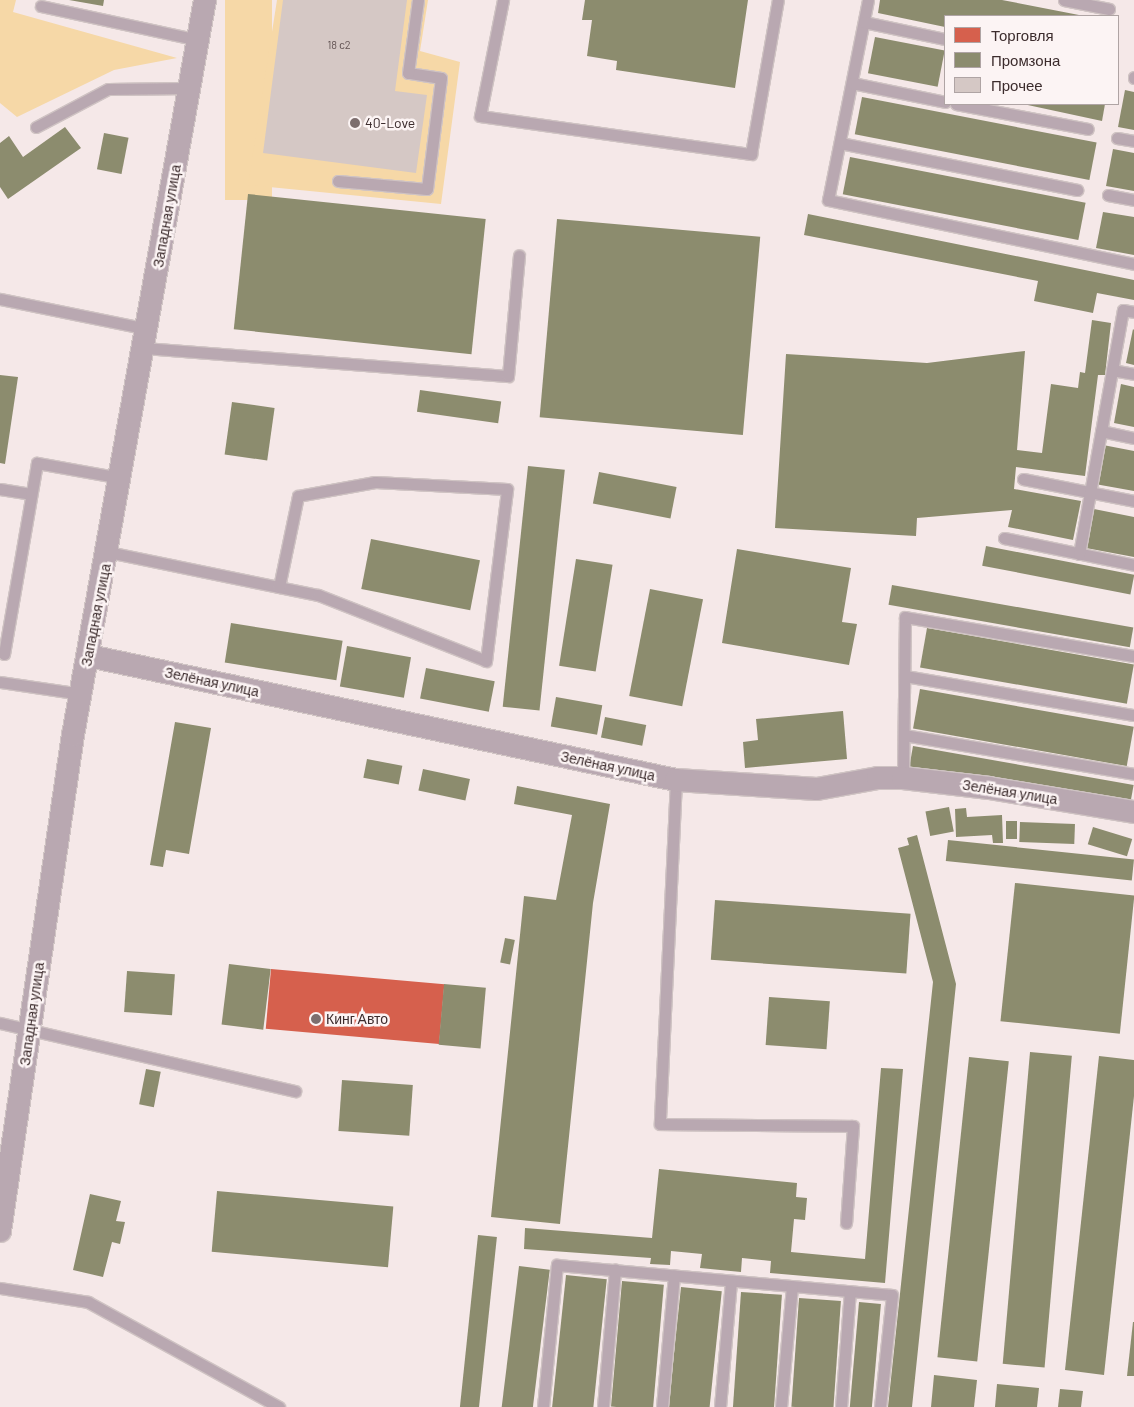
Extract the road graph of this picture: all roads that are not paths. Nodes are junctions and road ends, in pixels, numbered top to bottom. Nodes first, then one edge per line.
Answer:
1 (205, 0) edge
2 (418, 0) edge
3 (503, 0) edge
4 (778, 0) edge
5 (868, 0) edge
6 (1064, 0) edge
7 (41, 6) dead end
8 (1109, 9) dead end
9 (864, 22) junction
10 (944, 39) edge
11 (198, 40) junction
12 (852, 84) junction
13 (189, 88) junction
14 (944, 102) edge
15 (961, 105) edge
16 (36, 127) dead end
17 (1088, 129) dead end
18 (1117, 138) dead end
19 (1134, 141) edge
20 (840, 143) junction
21 (338, 180) dead end
22 (1078, 190) dead end
23 (1108, 195) dead end
24 (1134, 200) edge
25 (519, 255) dead end
26 (1134, 264) edge
27 (0, 299) edge
28 (1134, 312) edge
29 (145, 339) junction
30 (1112, 370) junction
31 (1134, 374) edge
32 (1101, 431) junction
33 (1134, 438) edge
34 (121, 478) junction
35 (1023, 478) dead end
36 (0, 489) edge
37 (1090, 492) junction
38 (31, 494) junction
39 (1134, 501) edge
40 (1004, 538) dead end
41 (108, 552) junction
42 (1079, 554) junction
43 (1134, 565) edge
44 (279, 587) junction
45 (4, 654) dead end
46 (89, 656) junction
47 (1134, 656) edge
48 (905, 676) junction
49 (0, 682) edge
50 (82, 694) junction
51 (1134, 715) edge
52 (904, 735) junction
53 (1134, 774) edge
54 (903, 778) junction
55 (676, 780) junction
56 (1134, 812) edge
57 (0, 1022) edge
58 (29, 1029) junction
59 (295, 1091) dead end
60 (846, 1223) dead end
61 (0, 1231) edge
62 (615, 1270) junction
63 (674, 1276) junction
64 (731, 1281) junction
65 (792, 1286) junction
66 (0, 1288) edge
67 (850, 1291) junction
68 (279, 1407) edge
69 (543, 1407) edge
70 (603, 1407) edge
71 (662, 1407) edge
72 (720, 1407) edge
73 (781, 1407) edge
74 (841, 1407) edge
75 (880, 1407) edge

1 - 11 street, Западная улица
2 - 21 lane
3 - 4 lane
5 - 9 lane
6 - 8 lane
7 - 11 lane
9 - 10 lane
9 - 12 lane
11 - 13 street, Западная улица
12 - 14 lane
12 - 20 lane
13 - 16 lane
13 - 29 street, Западная улица
15 - 17 lane
18 - 19 lane
20 - 22 lane
20 - 26 lane
23 - 24 lane
25 - 29 lane
27 - 29 lane
28 - 30 lane
29 - 34 street, Западная улица
30 - 31 lane
30 - 32 lane
32 - 33 lane
32 - 37 lane
34 - 38 lane
34 - 41 street, Западная улица
35 - 37 lane
36 - 38 lane
37 - 39 lane
37 - 42 lane
38 - 45 lane
40 - 42 lane
41 - 44 lane
41 - 46 street, Западная улица
42 - 43 lane
44 - 44 lane
46 - 50 street, Западная улица
46 - 55 street, Зелёная улица
47 - 48 lane
48 - 51 lane
48 - 52 lane
49 - 50 lane
50 - 58 street, Западная улица
52 - 53 lane
52 - 54 lane
54 - 55 street, Зелёная улица
54 - 56 street, Зелёная улица
55 - 60 lane
57 - 58 lane
58 - 59 lane
58 - 61 street, Западная улица
62 - 63 lane
62 - 69 lane
62 - 70 lane
63 - 64 lane
63 - 71 lane
64 - 65 lane
64 - 72 lane
65 - 67 lane
65 - 73 lane
66 - 68 lane
67 - 74 lane
67 - 75 lane

